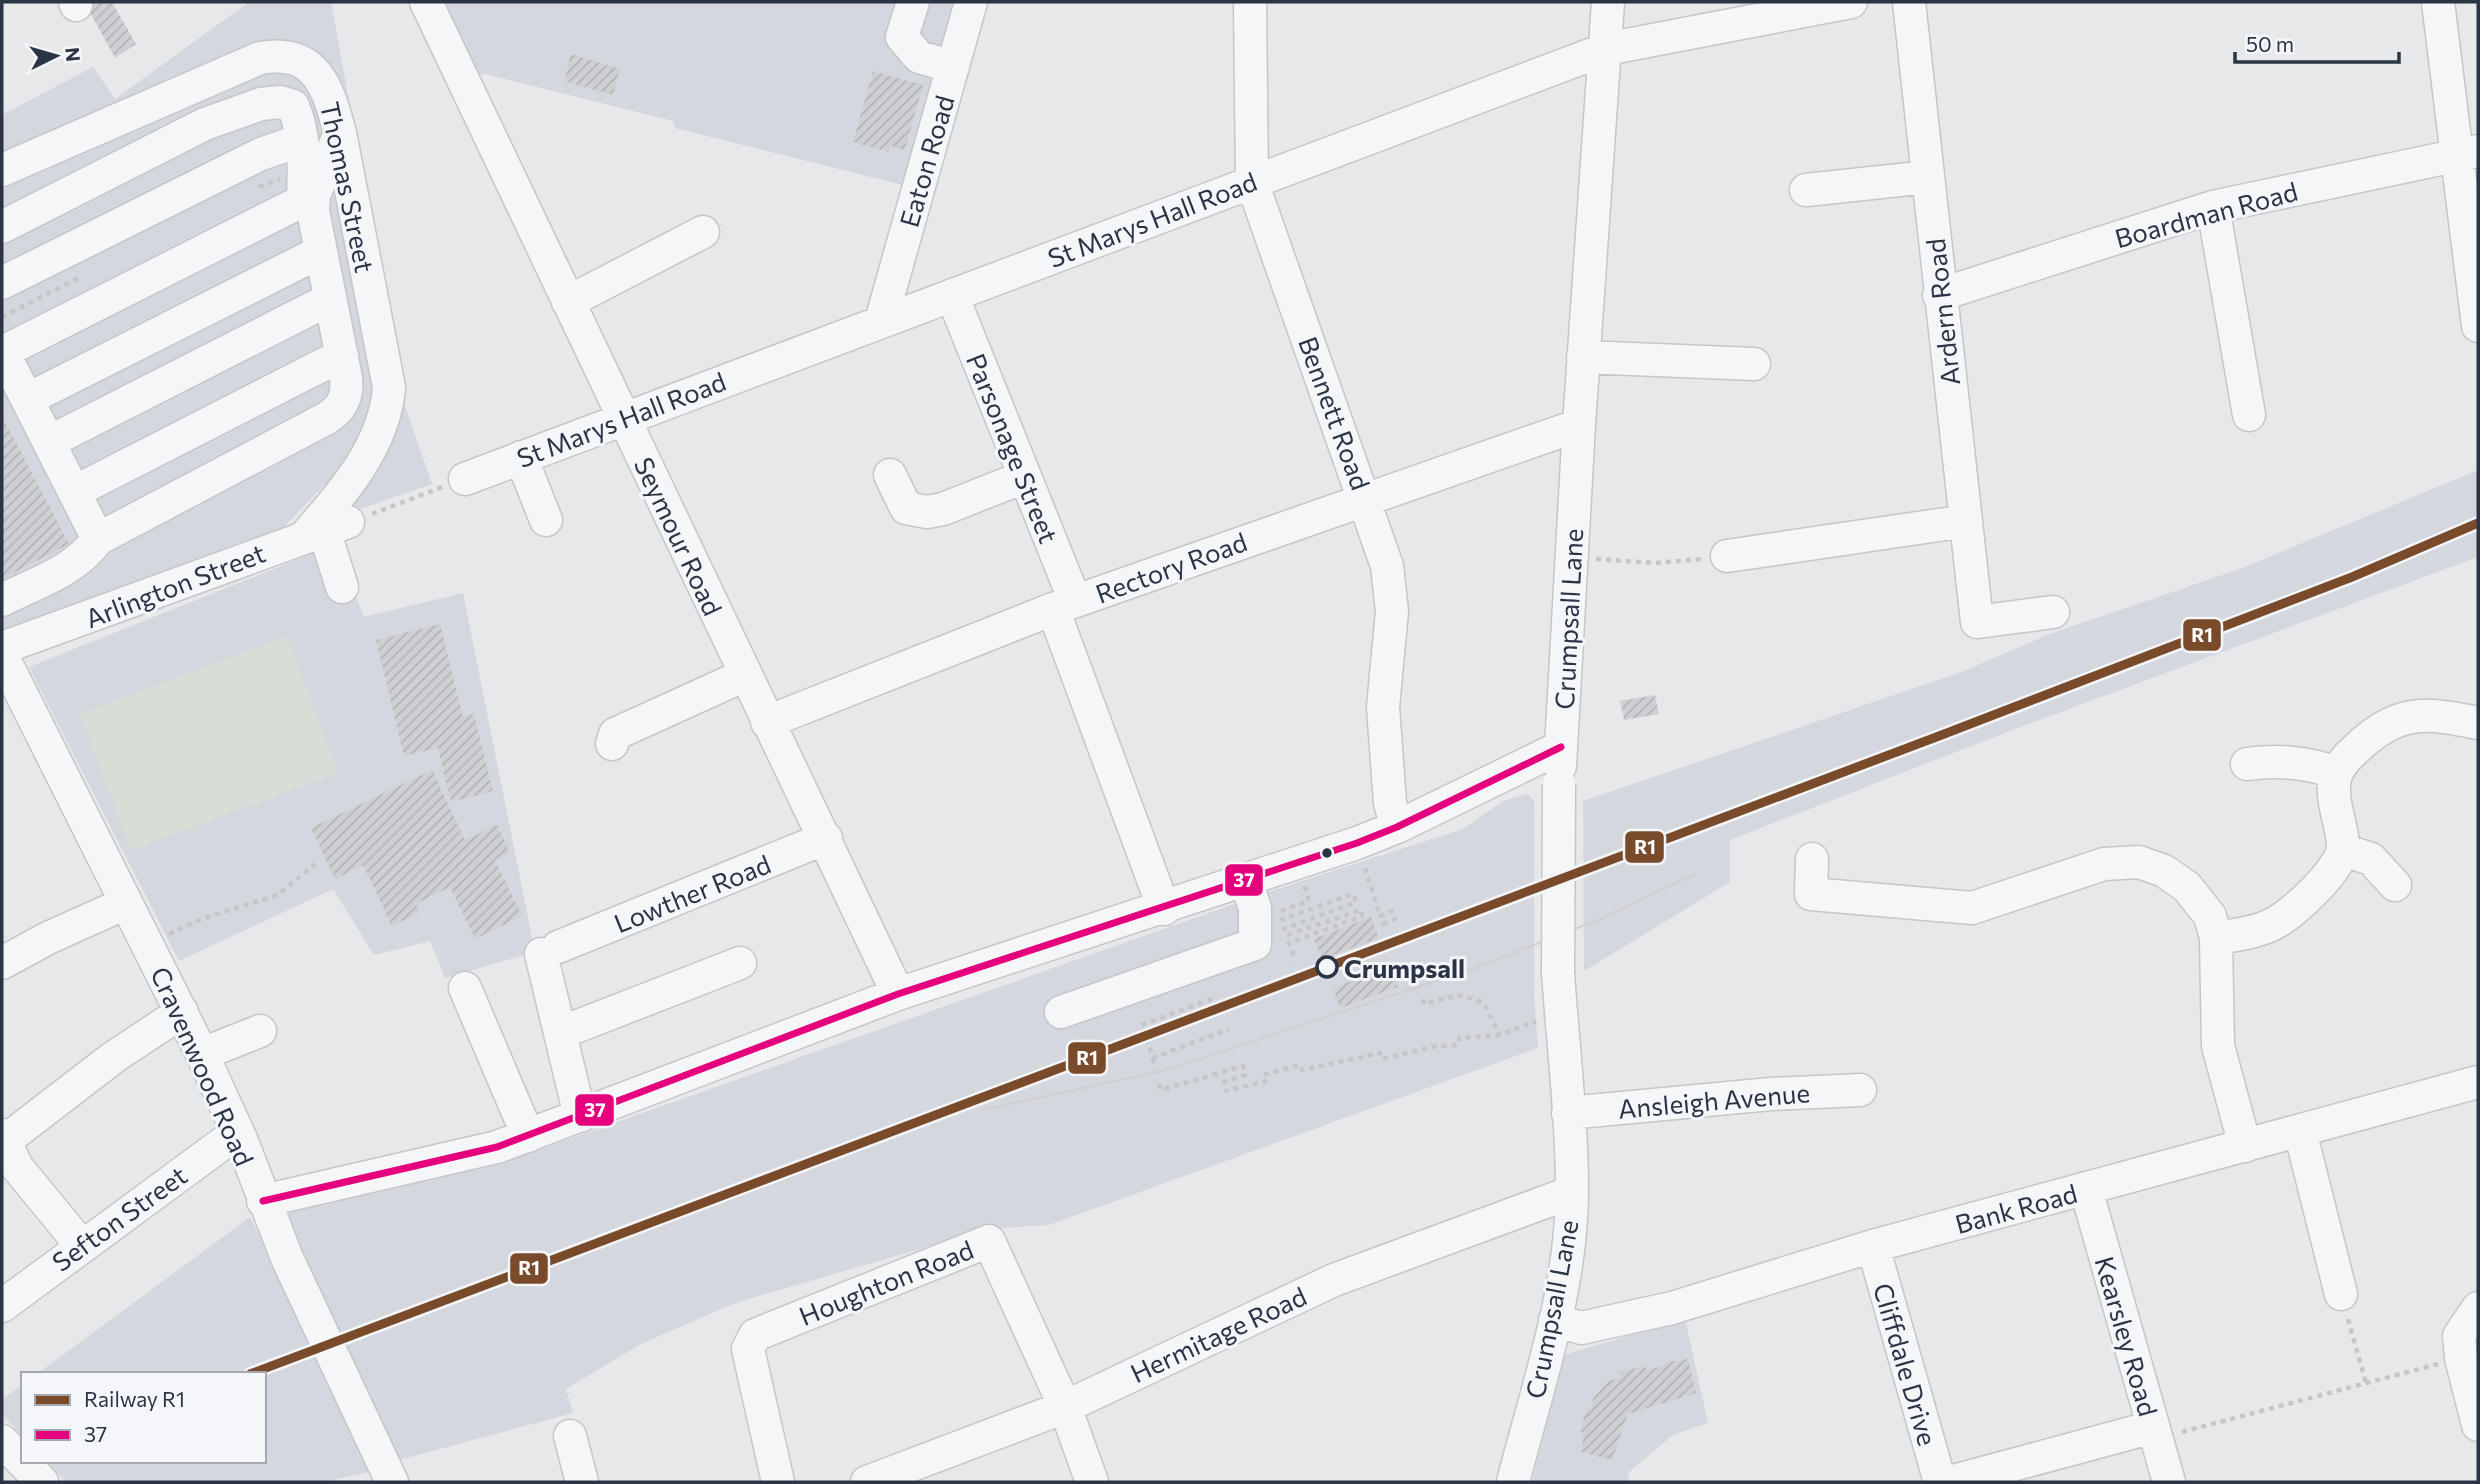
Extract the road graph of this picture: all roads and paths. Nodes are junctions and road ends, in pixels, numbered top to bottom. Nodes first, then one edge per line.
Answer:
1 (426, 2) edge
2 (913, 2) edge
3 (971, 2) edge
4 (1250, 2) edge
5 (1608, 2) edge
6 (1851, 2) edge
7 (1909, 2) edge
8 (2438, 2) edge
9 (1606, 49) junction
10 (953, 67) junction
11 (340, 133) junction
12 (302, 140) junction
13 (2466, 152) edge
14 (2, 170) edge
15 (1928, 177) junction
16 (1252, 182) junction
17 (1806, 190) dead end
18 (309, 197) junction
19 (2213, 207) junction
20 (2, 227) edge
21 (703, 232) dead end
22 (320, 252) junction
23 (2, 283) edge
24 (952, 295) junction
25 (1939, 295) junction
26 (330, 299) junction
27 (568, 302) junction
28 (881, 321) junction
29 (2478, 326) edge
30 (2, 351) edge
31 (342, 355) junction
32 (1583, 357) junction
33 (1754, 364) dead end
34 (27, 399) junction
35 (2249, 415) dead end
36 (623, 418) junction
37 (1579, 425) junction
38 (49, 442) junction
39 (521, 457) junction
40 (890, 475) dead end
41 (1024, 477) junction
42 (465, 479) joint
43 (74, 492) junction
44 (1365, 497) junction
45 (546, 520) dead end
46 (1965, 521) junction
47 (326, 529) junction
48 (98, 538) junction
49 (1727, 556) joint
50 (1572, 557) junction
51 (342, 587) dead end
52 (2, 600) edge
53 (1064, 605) junction
54 (2053, 612) dead end
55 (2, 649) edge
56 (2, 656) edge
57 (745, 675) junction
58 (767, 722) junction
59 (2478, 723) edge
60 (612, 744) dead end
61 (1562, 747) junction
62 (2247, 764) dead end
63 (2337, 774) junction
64 (1396, 827) junction
65 (826, 838) junction
66 (1357, 844) junction
67 (2343, 850) junction
68 (1812, 859) dead end
69 (315, 864) dead end
70 (1295, 864) junction
71 (1246, 882) junction
72 (2395, 886) dead end
73 (126, 903) junction
74 (1164, 909) junction
75 (1385, 928) dead end
76 (2216, 938) junction
77 (146, 943) junction
78 (1296, 961) dead end
79 (2, 963) edge
80 (740, 963) dead end
81 (465, 988) dead end
82 (898, 994) junction
83 (1212, 999) dead end
84 (1423, 999) dead end
85 (182, 1012) junction
86 (1061, 1012) dead end
87 (1561, 1014) junction
88 (1229, 1029) dead end
89 (260, 1031) dead end
90 (560, 1032) junction
91 (1500, 1035) junction
92 (202, 1054) junction
93 (1153, 1058) junction
94 (1154, 1065) dead end
95 (2478, 1083) edge
96 (1159, 1084) dead end
97 (1860, 1090) dead end
98 (1568, 1113) junction
99 (580, 1116) junction
100 (2300, 1131) junction
101 (238, 1132) junction
102 (528, 1136) junction
103 (4, 1138) edge
104 (2245, 1146) junction
105 (2085, 1189) junction
106 (1572, 1192) junction
107 (263, 1201) junction
108 (81, 1245) junction
109 (1872, 1246) junction
110 (2341, 1294) joint
111 (2, 1306) edge
112 (2478, 1308) edge
113 (1555, 1320) junction
114 (2461, 1359) junction
115 (2366, 1383) junction
116 (1065, 1406) junction
117 (2478, 1424) edge
118 (2155, 1433) junction
119 (570, 1436) dead end
120 (2, 1441) edge
121 (21, 1460) edge
122 (23, 1463) edge
123 (388, 1473) edge
124 (42, 1482) edge
125 (582, 1482) edge
126 (778, 1482) edge
127 (867, 1482) edge
128 (1092, 1482) edge
129 (1513, 1482) edge
130 (1940, 1482) edge
131 (1950, 1482) edge
132 (2169, 1482) edge

1 - 27 street, Seymour Road
2 - 10 street
3 - 10 street, Eaton Road
4 - 16 street, Bennett Road
5 - 9 street, Crumpsall Lane
6 - 9 street, St Marys Hall Road
7 - 15 street, Ardern Road
8 - 13 street
9 - 16 street, St Marys Hall Road
9 - 32 street, Crumpsall Lane
10 - 28 street, Eaton Road
11 - 14 street, Thomas Street
11 - 18 street
11 - 47 street, Thomas Street
12 - 18 street
12 - 20 street
12 - 23 street
13 - 19 street, Boardman Road
13 - 29 street
15 - 17 street
15 - 25 street, Ardern Road
16 - 24 street, St Marys Hall Road
16 - 44 street, Bennett Road
18 - 22 street
18 - 30 street
19 - 25 street, Boardman Road
19 - 35 street
21 - 27 street
22 - 26 street
22 - 34 street
24 - 28 street, St Marys Hall Road
24 - 41 street, Parsonage Street
25 - 46 street, Ardern Road
26 - 31 street
26 - 38 street
27 - 36 street, Seymour Road
28 - 36 street, St Marys Hall Road
30 - 34 street
31 - 43 street
31 - 48 street
32 - 33 street
32 - 37 street, Crumpsall Lane
34 - 38 street
36 - 39 street, St Marys Hall Road
36 - 57 street, Seymour Road
37 - 44 street, Rectory Road
37 - 50 street, Crumpsall Lane
38 - 43 street
39 - 42 street, St Marys Hall Road
39 - 45 street
40 - 41 street
41 - 53 street, Parsonage Street
42 - 47 path
43 - 48 street
44 - 53 street, Rectory Road
44 - 64 street, Bennett Road
46 - 49 street
46 - 54 street, Ardern Road
47 - 51 street
47 - 55 street, Arlington Street
48 - 52 street
49 - 50 path
50 - 61 street, Crumpsall Lane
53 - 58 street, Rectory Road
53 - 74 street, Parsonage Street
56 - 73 street, Cravenwood Road
57 - 58 street, Seymour Road
57 - 60 street
58 - 65 street, Seymour Road
59 - 63 street
61 - 64 street
61 - 87 street, Crumpsall Lane, bridge
62 - 63 street
63 - 67 street
64 - 66 street
65 - 82 street, Seymour Road
65 - 90 street, Lowther Road
66 - 70 street
66 - 75 path
67 - 72 street
67 - 76 street
68 - 76 street
69 - 77 path
70 - 71 street
70 - 78 path
71 - 74 street
71 - 86 street
73 - 77 street, Cravenwood Road
73 - 79 street
74 - 82 street
76 - 104 street
77 - 85 street, Cravenwood Road
80 - 90 street
81 - 102 street
82 - 99 street
83 - 93 path
84 - 91 path
85 - 92 street, Cravenwood Road
85 - 103 street
87 - 91 path
87 - 98 street, Crumpsall Lane
88 - 93 path
89 - 92 street
90 - 99 street
91 - 96 path
92 - 101 street, Cravenwood Road
93 - 94 path
95 - 100 street, Bank Road
97 - 98 street, Ansleigh Avenue
98 - 106 street, Crumpsall Lane
99 - 102 street
100 - 104 street, Bank Road
100 - 110 street
101 - 107 street, Cravenwood Road
101 - 108 street, Sefton Street
102 - 107 street
103 - 108 street
104 - 105 street, Bank Road
105 - 109 street, Bank Road
105 - 118 street, Kearsley Road
106 - 113 street, Crumpsall Lane
106 - 116 street, Hermitage Road
107 - 123 street, Cravenwood Road
108 - 111 street, Sefton Street
109 - 113 street, Bank Road
109 - 130 street, Cliffdale Drive
110 - 115 path
112 - 114 street
113 - 129 street, Crumpsall Lane
114 - 115 path
114 - 117 street
115 - 118 path
116 - 126 street, Houghton Road
116 - 127 street, Hermitage Road
116 - 128 street
118 - 131 street
118 - 132 street, Kearsley Road
119 - 125 street
120 - 121 street
122 - 124 street

